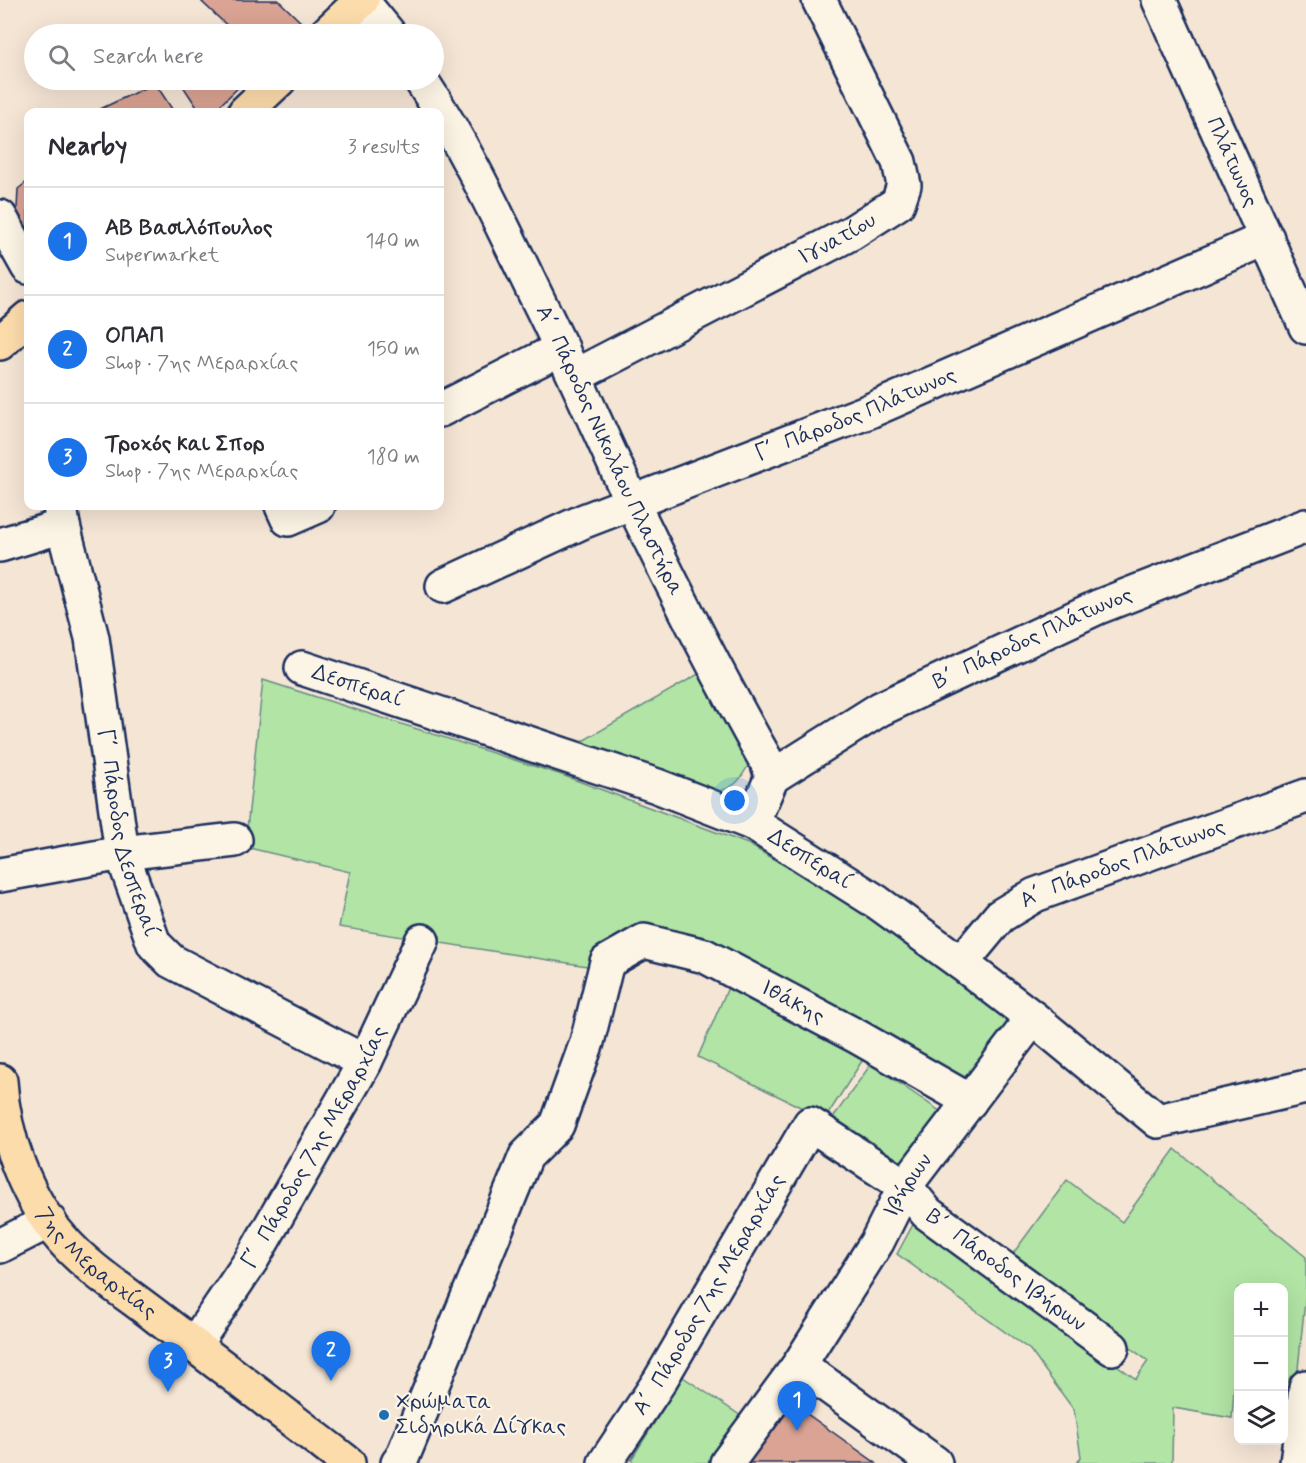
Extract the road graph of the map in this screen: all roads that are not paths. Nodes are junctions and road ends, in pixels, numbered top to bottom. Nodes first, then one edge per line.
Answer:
1 (362, 0) edge
2 (819, 0) edge
3 (1159, 0) edge
4 (337, 24) edge
5 (381, 24) edge
6 (268, 90) edge
7 (428, 90) edge
8 (249, 108) edge
9 (439, 108) edge
10 (444, 115) edge
11 (0, 217) edge
12 (1267, 238) junction
13 (24, 260) edge
14 (24, 322) edge
15 (1306, 327) edge
16 (0, 343) edge
17 (568, 362) junction
18 (444, 408) edge
19 (632, 502) junction
20 (284, 510) edge
21 (309, 510) edge
22 (61, 516) edge
23 (1306, 526) edge
24 (0, 545) edge
25 (443, 586) dead end
26 (302, 668) dead end
27 (772, 777) junction
28 (1306, 796) edge
29 (752, 823) junction
30 (235, 840) dead end
31 (122, 853) junction
32 (0, 875) edge
33 (422, 941) dead end
34 (961, 963) junction
35 (1033, 1018) junction
36 (365, 1062) junction
37 (0, 1081) edge
38 (1306, 1087) edge
39 (970, 1101) junction
40 (810, 1124) joint
41 (905, 1186) junction
42 (49, 1221) junction
43 (0, 1246) edge
44 (194, 1345) junction
45 (1112, 1348) dead end
46 (799, 1365) junction
47 (1306, 1387) edge
48 (348, 1463) edge
49 (398, 1463) edge
50 (605, 1463) edge
51 (727, 1463) edge
52 (935, 1463) edge
53 (1297, 1463) edge

1 - 4 main road
1 - 5 street
2 - 17 street, Ιγνατίου
3 - 12 street, Πλάτωνος
6 - 8 main road
7 - 9 street, Α΄ Πάροδος Νικολάου Πλαστήρα
10 - 17 street, Α΄ Πάροδος Νικολάου Πλαστήρα
11 - 13 street
12 - 15 street, Πλάτωνος
12 - 19 street, Γ΄ Πάροδος Πλάτωνος
14 - 16 main road
17 - 18 street, Ιγνατίου
17 - 19 street, Α΄ Πάροδος Νικολάου Πλαστήρα
19 - 25 street, Γ΄ Πάροδος Πλάτωνος
19 - 27 street, Α΄ Πάροδος Νικολάου Πλαστήρα
20 - 21 street
22 - 24 street
22 - 31 street, Γ΄ Πάροδος Δεσπεραί
23 - 27 street, Β΄ Πάροδος Πλάτωνος
26 - 29 street, Δεσπεραί
27 - 29 street
28 - 34 street, Α΄ Πάροδος Πλάτωνος
29 - 34 street, Δεσπεραί
30 - 31 street
31 - 32 street
31 - 36 street, Γ΄ Πάροδος Δεσπεραί
33 - 36 street, Γ΄ Πάροδος 7ης Μεραρχίας
34 - 35 street, Δεσπεραί
35 - 38 street, Δεσπεραί
35 - 39 street, Ιβήρων
36 - 44 street, Γ΄ Πάροδος 7ης Μεραρχίας
37 - 42 main road, 7ης Μεραρχίας
39 - 41 street, Ιβήρων
39 - 49 street, Ιθάκης
40 - 41 street, Β΄ Πάροδος Ιβήρων
40 - 50 street, Α΄ Πάροδος 7ης Μεραρχίας
41 - 45 street, Β΄ Πάροδος Ιβήρων
41 - 46 street, Ιβήρων
42 - 43 street
42 - 44 main road, 7ης Μεραρχίας
44 - 48 main road, 7ης Μεραρχίας
46 - 51 street, Ιβήρων
46 - 52 street
47 - 53 street

